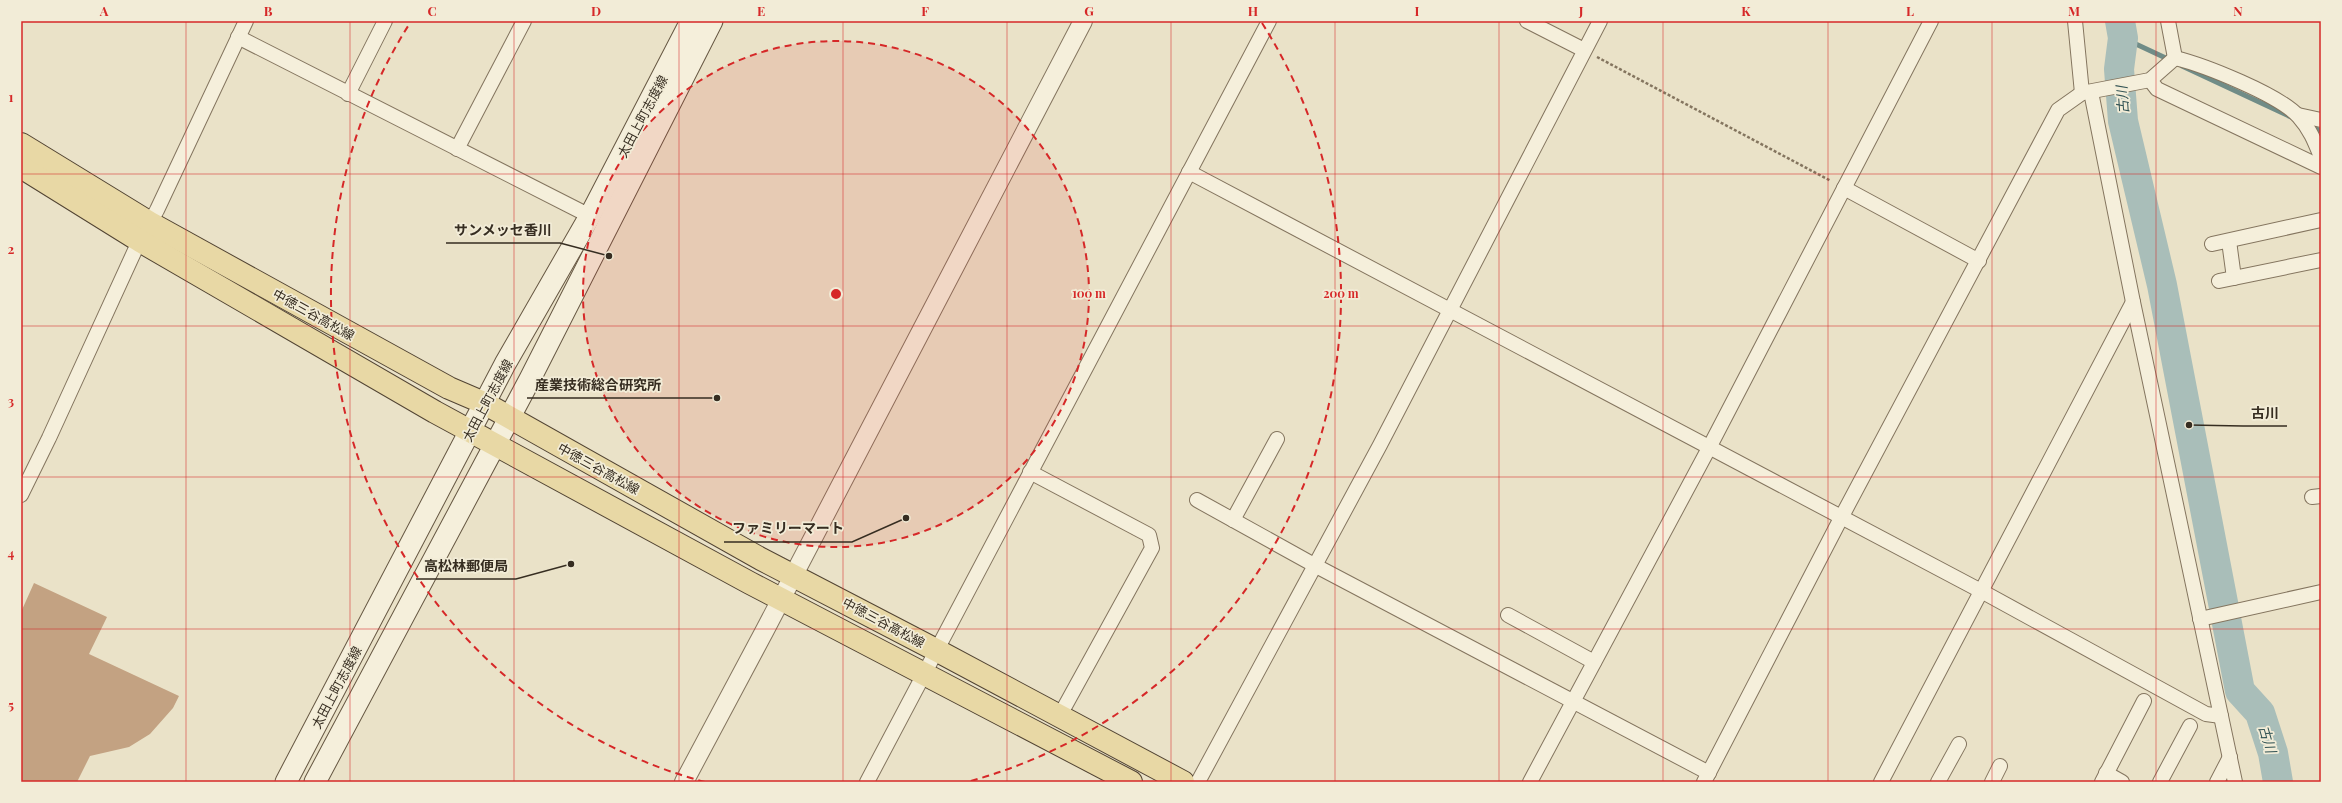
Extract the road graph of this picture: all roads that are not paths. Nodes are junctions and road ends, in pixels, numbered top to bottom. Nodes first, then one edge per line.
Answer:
1 (246, 21) edge
2 (385, 21) edge
3 (524, 21) edge
4 (691, 21) edge
5 (712, 21) edge
6 (1083, 21) edge
7 (1269, 21) edge
8 (1527, 21) edge
9 (1600, 21) edge
10 (1931, 21) edge
11 (2075, 21) edge
12 (2168, 21) edge
13 (238, 37) junction
14 (1584, 50) junction
15 (2175, 58) junction
16 (2150, 78) junction
17 (2086, 92) junction
18 (348, 94) junction
19 (2298, 115) junction
20 (2321, 120) edge
21 (457, 149) junction
22 (2321, 157) edge
23 (24, 160) edge
24 (2321, 167) edge
25 (1190, 172) junction
26 (1844, 188) junction
27 (590, 216) junction
28 (2321, 220) edge
29 (145, 232) junction
30 (2229, 241) junction
31 (2212, 244) dead end
32 (2321, 260) edge
33 (1979, 261) junction
34 (2234, 278) junction
35 (2219, 281) dead end
36 (2133, 302) junction
37 (1448, 310) junction
38 (484, 403) junction
39 (509, 418) junction
40 (471, 430) junction
41 (1277, 439) dead end
42 (495, 444) junction
43 (1709, 448) junction
44 (1030, 472) junction
45 (21, 495) edge
46 (1197, 500) dead end
47 (1841, 518) junction
48 (1233, 520) junction
49 (1316, 566) junction
50 (793, 576) junction
51 (1982, 592) junction
52 (2321, 592) edge
53 (781, 599) junction
54 (1508, 615) dead end
55 (2200, 619) junction
56 (936, 650) junction
57 (1594, 662) junction
58 (923, 674) junction
59 (1574, 701) junction
60 (2144, 701) dead end
61 (2222, 716) junction
62 (1059, 717) junction
63 (2190, 726) dead end
64 (1959, 744) dead end
65 (2230, 757) junction
66 (2000, 766) dead end
67 (2104, 778) edge
68 (1709, 779) edge
69 (286, 782) edge
70 (315, 782) edge
71 (684, 782) edge
72 (867, 782) edge
73 (1131, 782) edge
74 (1183, 782) edge
75 (1198, 782) edge
76 (1530, 782) edge
77 (1881, 782) edge
78 (1938, 782) edge
79 (1992, 782) edge
80 (2122, 782) edge
81 (2160, 782) edge
82 (2217, 782) edge
83 (2235, 782) edge

1 - 13 street
2 - 18 street
3 - 21 street
4 - 27 main road, 太田上町志度線
5 - 39 main road, 太田上町志度線
6 - 50 street
7 - 25 street
8 - 14 street
9 - 14 street
10 - 26 street
11 - 17 street
12 - 15 street
13 - 18 street
13 - 29 street
14 - 37 street
15 - 16 street
15 - 19 street
16 - 17 street
16 - 24 street
17 - 33 street
17 - 36 street
18 - 21 street
19 - 20 street
19 - 22 street
21 - 27 street
23 - 29 main road, 中徳三谷高松線
25 - 37 street
25 - 44 street
26 - 33 street
26 - 43 street
27 - 38 main road, 太田上町志度線
28 - 30 street
29 - 38 main road, 中徳三谷高松線
29 - 40 main road, 中徳三谷高松線
29 - 45 street
30 - 31 street
30 - 34 street
32 - 34 street
33 - 47 street
34 - 35 street
36 - 51 street
36 - 55 street
37 - 43 street
37 - 49 street
38 - 39 main road, 中徳三谷高松線
38 - 40 main road, 太田上町志度線
39 - 42 main road, 太田上町志度線
39 - 50 main road, 中徳三谷高松線
40 - 42 main road, 中徳三谷高松線
40 - 69 main road, 太田上町志度線
41 - 48 street
42 - 53 main road, 中徳三谷高松線
42 - 70 main road, 太田上町志度線
43 - 47 street
43 - 57 street
44 - 56 street
44 - 62 street
46 - 48 street
47 - 51 street
47 - 68 street
48 - 49 street
49 - 59 street
49 - 75 street
50 - 53 street
50 - 56 main road, 中徳三谷高松線
51 - 61 street
51 - 77 street
52 - 55 street
53 - 58 main road, 中徳三谷高松線
53 - 71 street
54 - 57 street
55 - 61 street
56 - 58 street
56 - 62 main road, 中徳三谷高松線
57 - 59 street
58 - 72 street
58 - 73 main road, 中徳三谷高松線
59 - 68 street
59 - 76 street
60 - 67 street
61 - 65 street
62 - 74 main road, 中徳三谷高松線
63 - 81 street
64 - 78 street
65 - 82 street
65 - 83 street
66 - 79 street
67 - 80 street

